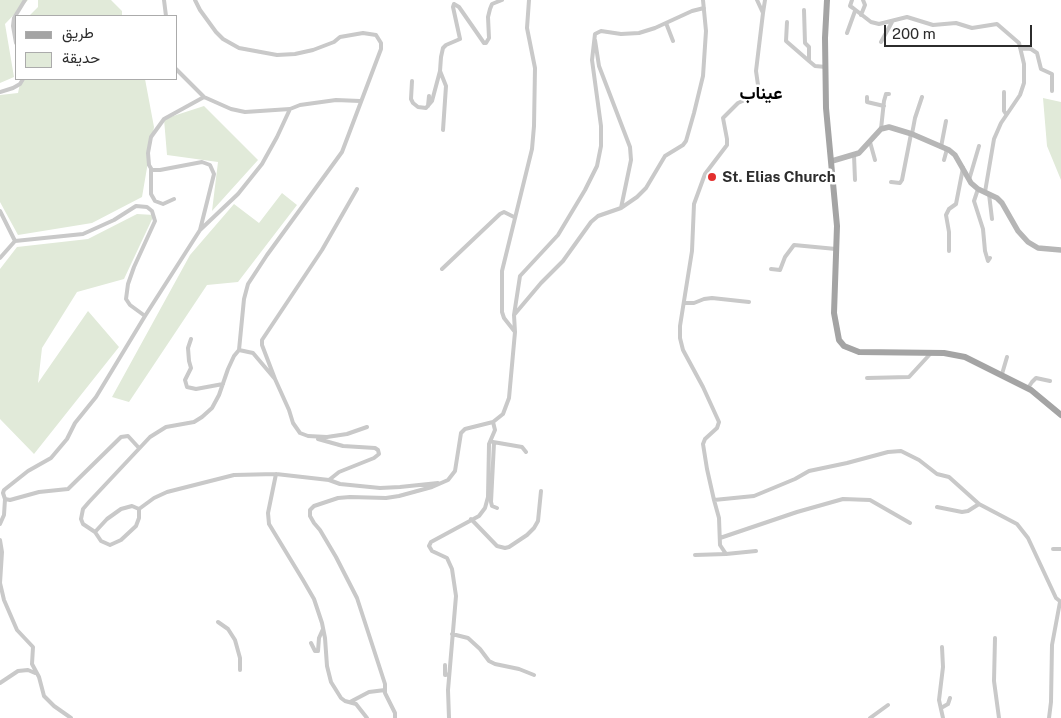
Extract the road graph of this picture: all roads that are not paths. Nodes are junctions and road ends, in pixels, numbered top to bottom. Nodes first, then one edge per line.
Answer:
1 (25, 0) edge
2 (164, 0) edge
3 (195, 0) edge
4 (502, 0) edge
5 (529, 0) edge
6 (703, 0) edge
7 (757, 0) edge
8 (765, 0) edge
9 (827, 0) edge
10 (852, 0) edge
11 (863, 0) edge
12 (456, 2) edge
13 (704, 8) junction
14 (804, 10) dead end
15 (856, 10) junction
16 (762, 13) junction
17 (16, 15) edge
18 (166, 15) edge
19 (861, 15) junction
20 (15, 16) edge
21 (894, 21) junction
22 (786, 22) dead end
23 (666, 23) junction
24 (847, 33) dead end
25 (594, 34) junction
26 (15, 37) edge
27 (673, 41) dead end
28 (881, 42) dead end
29 (1020, 48) junction
30 (809, 61) junction
31 (826, 67) junction
32 (178, 71) edge
33 (440, 71) junction
34 (22, 80) edge
35 (412, 81) dead end
36 (1052, 91) dead end
37 (0, 92) edge
38 (1004, 92) dead end
39 (889, 94) dead end
40 (429, 96) dead end
41 (204, 97) junction
42 (867, 97) dead end
43 (922, 97) dead end
44 (360, 101) junction
45 (428, 106) junction
46 (884, 106) junction
47 (290, 109) junction
48 (1006, 114) junction
49 (946, 121) dead end
50 (881, 129) junction
51 (443, 130) dead end
52 (911, 134) junction
53 (870, 142) junction
54 (979, 146) dead end
55 (944, 148) junction
56 (854, 155) junction
57 (874, 160) dead end
58 (944, 160) dead end
59 (832, 162) junction
60 (963, 168) junction
61 (151, 169) junction
62 (855, 180) dead end
63 (969, 180) junction
64 (891, 182) dead end
65 (357, 189) dead end
66 (978, 189) junction
67 (987, 193) junction
68 (174, 199) dead end
69 (621, 208) junction
70 (0, 211) edge
71 (514, 217) junction
72 (992, 219) dead end
73 (200, 230) junction
74 (15, 241) junction
75 (836, 249) junction
76 (1061, 250) edge
77 (949, 251) dead end
78 (0, 258) edge
79 (990, 258) dead end
80 (442, 269) dead end
81 (771, 269) dead end
82 (749, 302) dead end
83 (684, 303) junction
84 (514, 315) junction
85 (145, 316) junction
86 (515, 332) junction
87 (191, 339) dead end
88 (239, 350) junction
89 (932, 352) junction
90 (1008, 357) dead end
91 (1002, 374) junction
92 (867, 378) dead end
93 (275, 379) junction
94 (1050, 381) dead end
95 (222, 384) junction
96 (1028, 388) junction
97 (1061, 415) edge
98 (493, 422) junction
99 (367, 428) dead end
100 (308, 436) junction
101 (492, 438) junction
102 (494, 443) junction
103 (139, 448) junction
104 (526, 452) dead end
105 (276, 474) junction
106 (329, 480) junction
107 (440, 483) junction
108 (541, 491) dead end
109 (5, 499) junction
110 (714, 500) junction
111 (979, 504) junction
112 (937, 506) dead end
113 (497, 508) dead end
114 (139, 509) junction
115 (471, 519) junction
116 (910, 523) dead end
117 (0, 524) edge
118 (95, 532) junction
119 (720, 538) junction
120 (0, 540) edge
121 (1053, 549) dead end
122 (1061, 550) edge
123 (756, 551) dead end
124 (726, 554) junction
125 (695, 555) dead end
126 (1060, 602) edge
127 (1061, 616) edge
128 (1056, 621) junction
129 (218, 622) dead end
130 (323, 629) junction
131 (452, 634) junction
132 (995, 638) dead end
133 (311, 643) dead end
134 (942, 647) dead end
135 (445, 665) dead end
136 (240, 670) dead end
137 (449, 674) junction
138 (37, 675) junction
139 (534, 676) dead end
140 (0, 683) edge
141 (385, 690) junction
142 (950, 698) dead end
143 (349, 702) junction
144 (888, 704) dead end
145 (941, 708) junction
146 (71, 718) edge
147 (367, 718) edge
148 (395, 718) edge
149 (449, 718) edge
150 (870, 718) edge
151 (943, 718) edge
152 (999, 718) edge
153 (1049, 718) edge

1 - 17 street
2 - 18 street
3 - 44 street
4 - 12 street
5 - 71 street
6 - 13 street
7 - 16 street
8 - 16 street
9 - 31 main road
10 - 15 street
11 - 19 street
12 - 33 street
13 - 23 street
13 - 69 street
14 - 30 street
15 - 19 street
15 - 24 street
16 - 83 street
19 - 21 street
20 - 26 street
21 - 28 street
21 - 29 street
22 - 30 street
23 - 25 street
23 - 27 street
25 - 69 street
25 - 84 street
29 - 36 street
29 - 48 street
30 - 31 street
31 - 59 main road
32 - 41 street
33 - 45 street
33 - 51 street
34 - 37 street
35 - 45 street
38 - 48 street
39 - 46 street
40 - 45 street
41 - 47 street
41 - 61 street
42 - 46 street
43 - 52 street
44 - 47 street
44 - 88 street
46 - 50 street
47 - 73 street
48 - 67 street
49 - 55 street
50 - 52 street
50 - 53 street
52 - 55 street
52 - 64 street
53 - 56 street
53 - 57 street
54 - 63 street
55 - 58 street
55 - 60 street
56 - 59 street
56 - 62 street
59 - 75 main road
60 - 63 street
60 - 77 street
61 - 68 street
61 - 73 street
63 - 66 street
65 - 93 street
66 - 67 street
66 - 79 street
67 - 72 street
67 - 76 street
69 - 84 street
70 - 74 street
71 - 80 street
71 - 86 street
73 - 85 street
74 - 78 street
74 - 85 street
75 - 81 street
75 - 89 main road
82 - 83 street
83 - 110 street
84 - 86 street
85 - 109 street
86 - 98 street
87 - 95 street
88 - 93 street
88 - 95 street
89 - 91 main road
89 - 92 street
90 - 91 street
91 - 96 main road
93 - 100 street
94 - 96 street
95 - 103 street
96 - 97 main road
98 - 101 street
98 - 107 street
99 - 100 street
100 - 106 street
101 - 102 street
101 - 115 street
102 - 104 street
102 - 113 street
103 - 109 street
103 - 118 street
105 - 106 street
105 - 114 street
105 - 130 street
106 - 107 street
107 - 141 street
108 - 115 street
109 - 117 street
110 - 111 street
110 - 119 street
111 - 112 street
111 - 126 street
114 - 118 street
114 - 118 street
115 - 131 street
116 - 119 street
119 - 124 street
120 - 138 street
121 - 122 street
123 - 124 street
124 - 125 street
126 - 128 street
127 - 128 street
128 - 153 street
129 - 136 street
130 - 133 street
130 - 143 street
131 - 137 street
131 - 139 street
132 - 152 street
134 - 145 street
135 - 137 street
137 - 149 street
138 - 140 street
138 - 146 street
141 - 143 street
141 - 148 street
142 - 145 street
143 - 147 street
144 - 150 street
145 - 151 street

